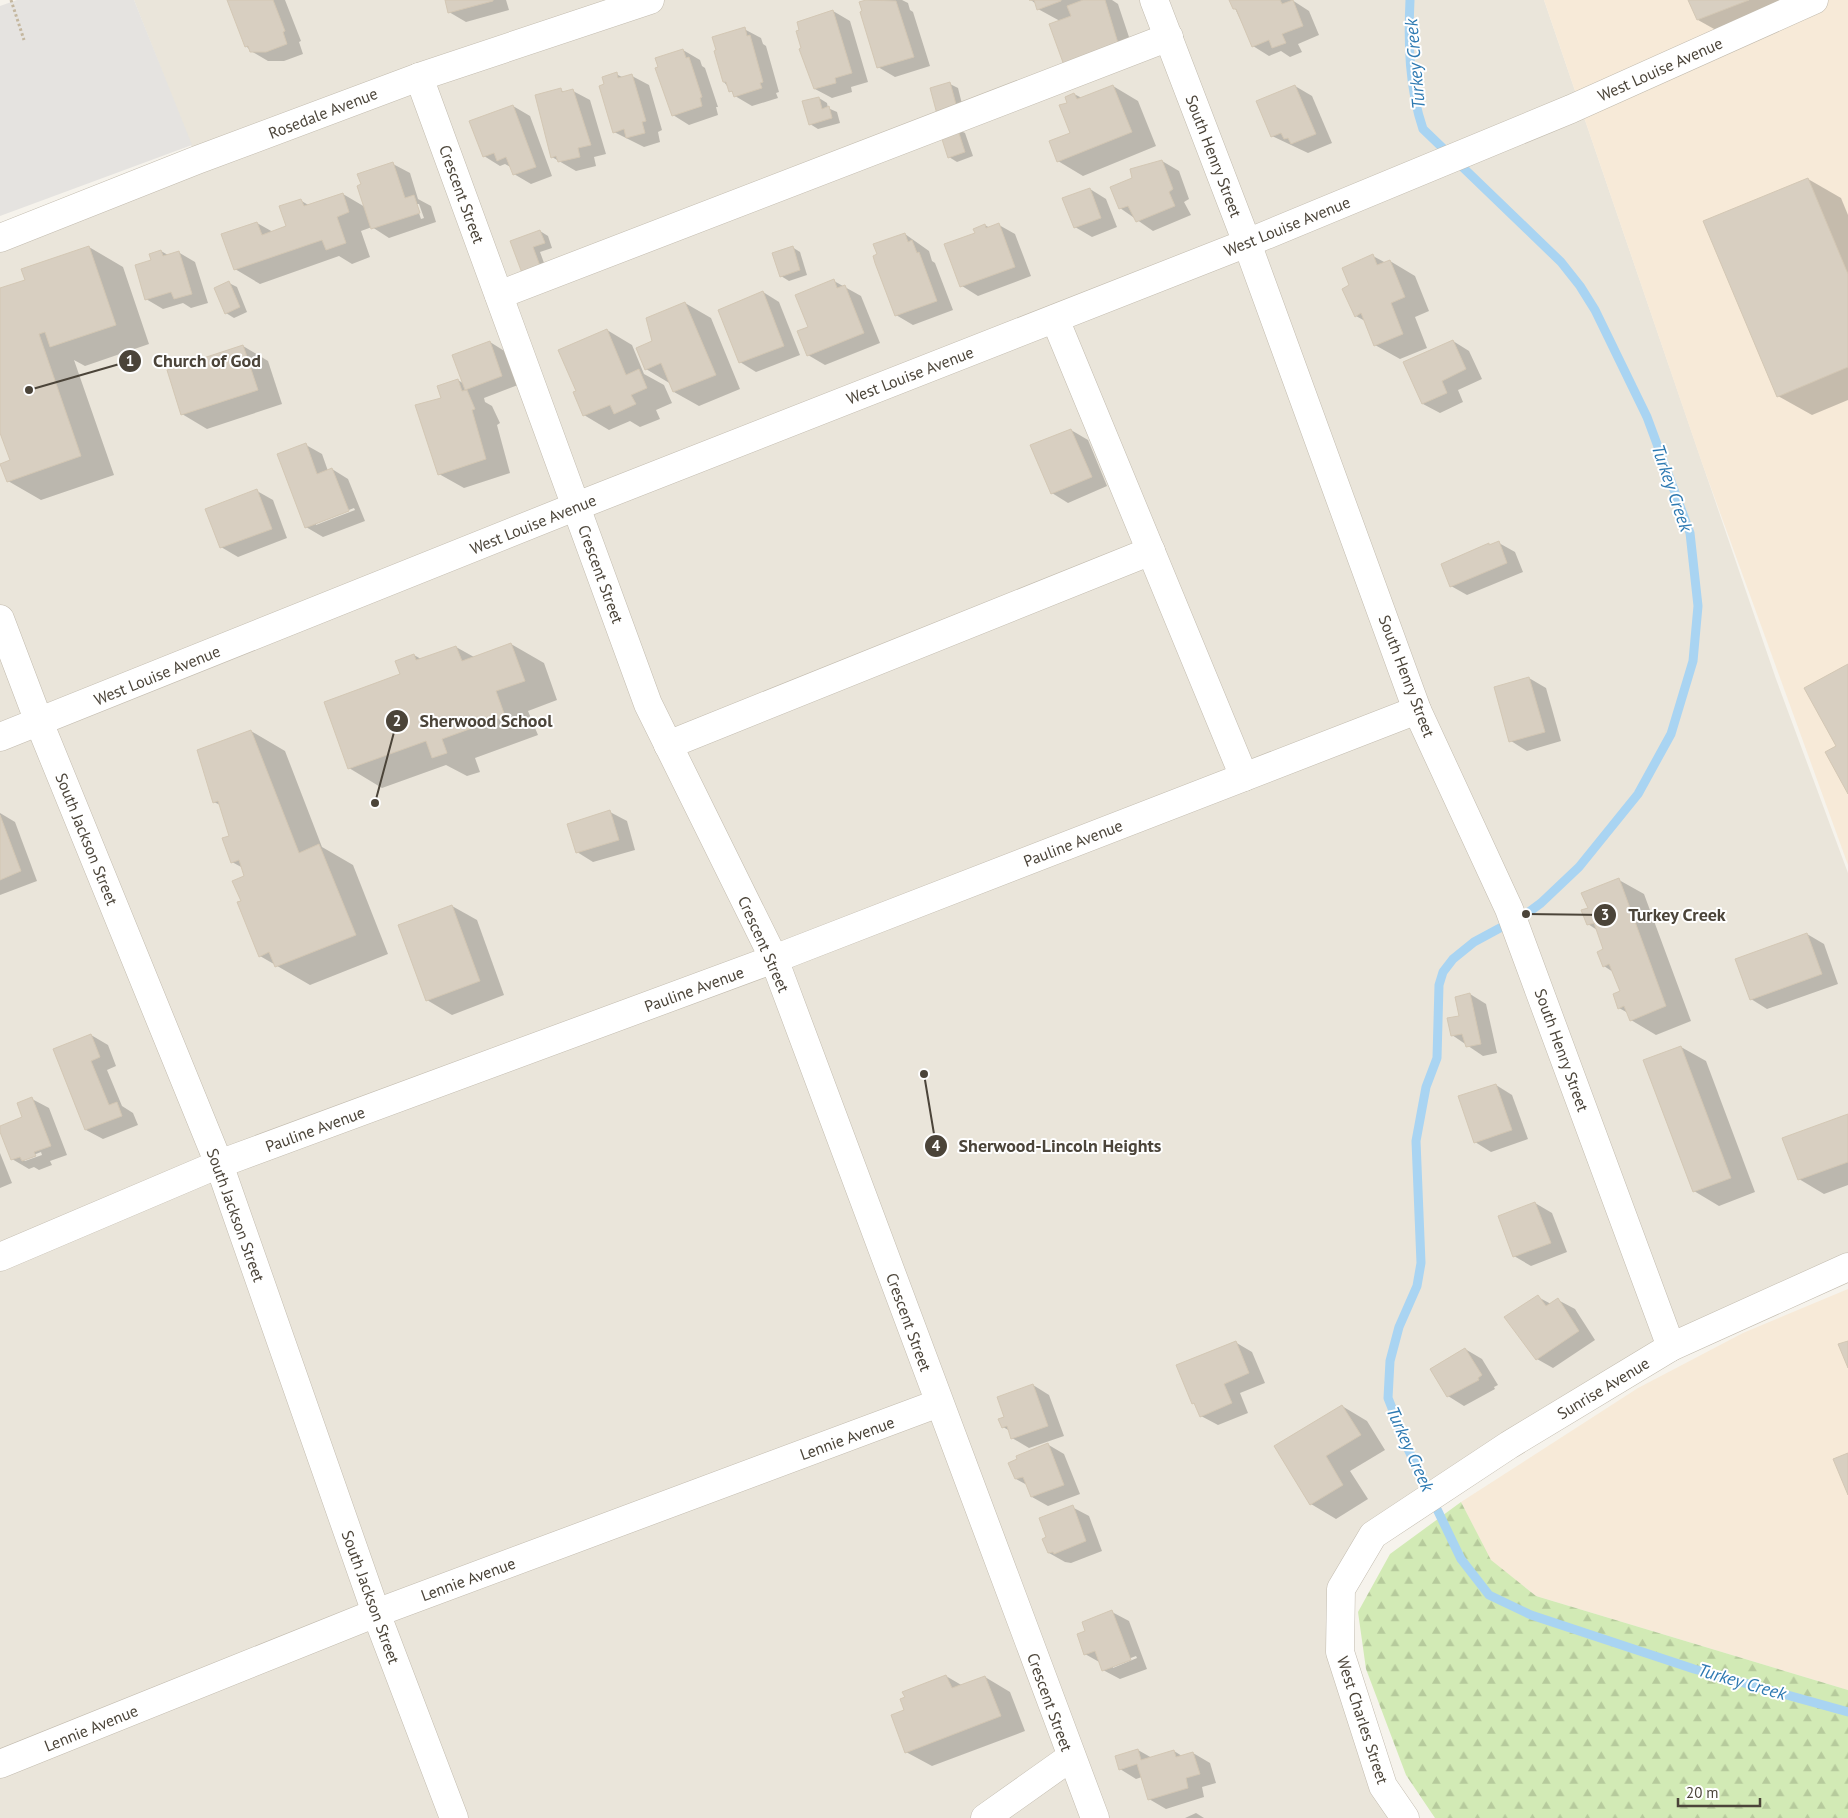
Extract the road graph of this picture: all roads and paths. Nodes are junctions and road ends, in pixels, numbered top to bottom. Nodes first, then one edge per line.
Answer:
1 (11, 0) edge
2 (650, 0) edge
3 (1154, 0) edge
4 (1814, 0) edge
5 (1168, 37) junction
6 (24, 40) dead end
7 (419, 77) junction
8 (0, 238) edge
9 (1247, 243) junction
10 (499, 295) junction
11 (1055, 318) junction
12 (577, 506) junction
13 (1151, 551) junction
14 (0, 619) edge
15 (1417, 710) junction
16 (39, 722) junction
17 (0, 737) edge
18 (668, 745) junction
19 (1244, 777) junction
20 (774, 959) junction
21 (220, 1164) junction
22 (0, 1257) edge
23 (1848, 1267) edge
24 (1671, 1347) junction
25 (939, 1403) junction
26 (1373, 1535) joint
27 (376, 1613) junction
28 (1071, 1757) junction
29 (0, 1764) edge
30 (454, 1818) edge
31 (985, 1818) edge
32 (1095, 1818) edge
33 (1405, 1818) edge

1 - 6 path
2 - 7 street, Rosedale Avenue
3 - 5 street, South Henry Street
4 - 9 street, West Louise Avenue
5 - 9 street, South Henry Street
5 - 10 street
7 - 8 street, Rosedale Avenue
7 - 10 street, Crescent Street
9 - 11 street, West Louise Avenue
9 - 15 street, South Henry Street
10 - 12 street, Crescent Street
11 - 12 street, West Louise Avenue
11 - 13 street
12 - 16 street, West Louise Avenue
12 - 18 street, Crescent Street
13 - 18 street
13 - 19 street
14 - 16 street, South Jackson Street
15 - 19 street, Pauline Avenue
15 - 24 street, South Henry Street
16 - 17 street, West Louise Avenue
16 - 21 street, South Jackson Street
18 - 20 street, Crescent Street
19 - 20 street, Pauline Avenue
20 - 21 street, Pauline Avenue
20 - 25 street, Crescent Street
21 - 22 street, Pauline Avenue
21 - 27 street, South Jackson Street
23 - 24 street, Sunrise Avenue
24 - 26 street, Sunrise Avenue
25 - 27 street, Lennie Avenue
25 - 28 street, Crescent Street
26 - 33 street, West Charles Street
27 - 29 street, Lennie Avenue
27 - 30 street, South Jackson Street
28 - 31 street
28 - 32 street, Crescent Street

